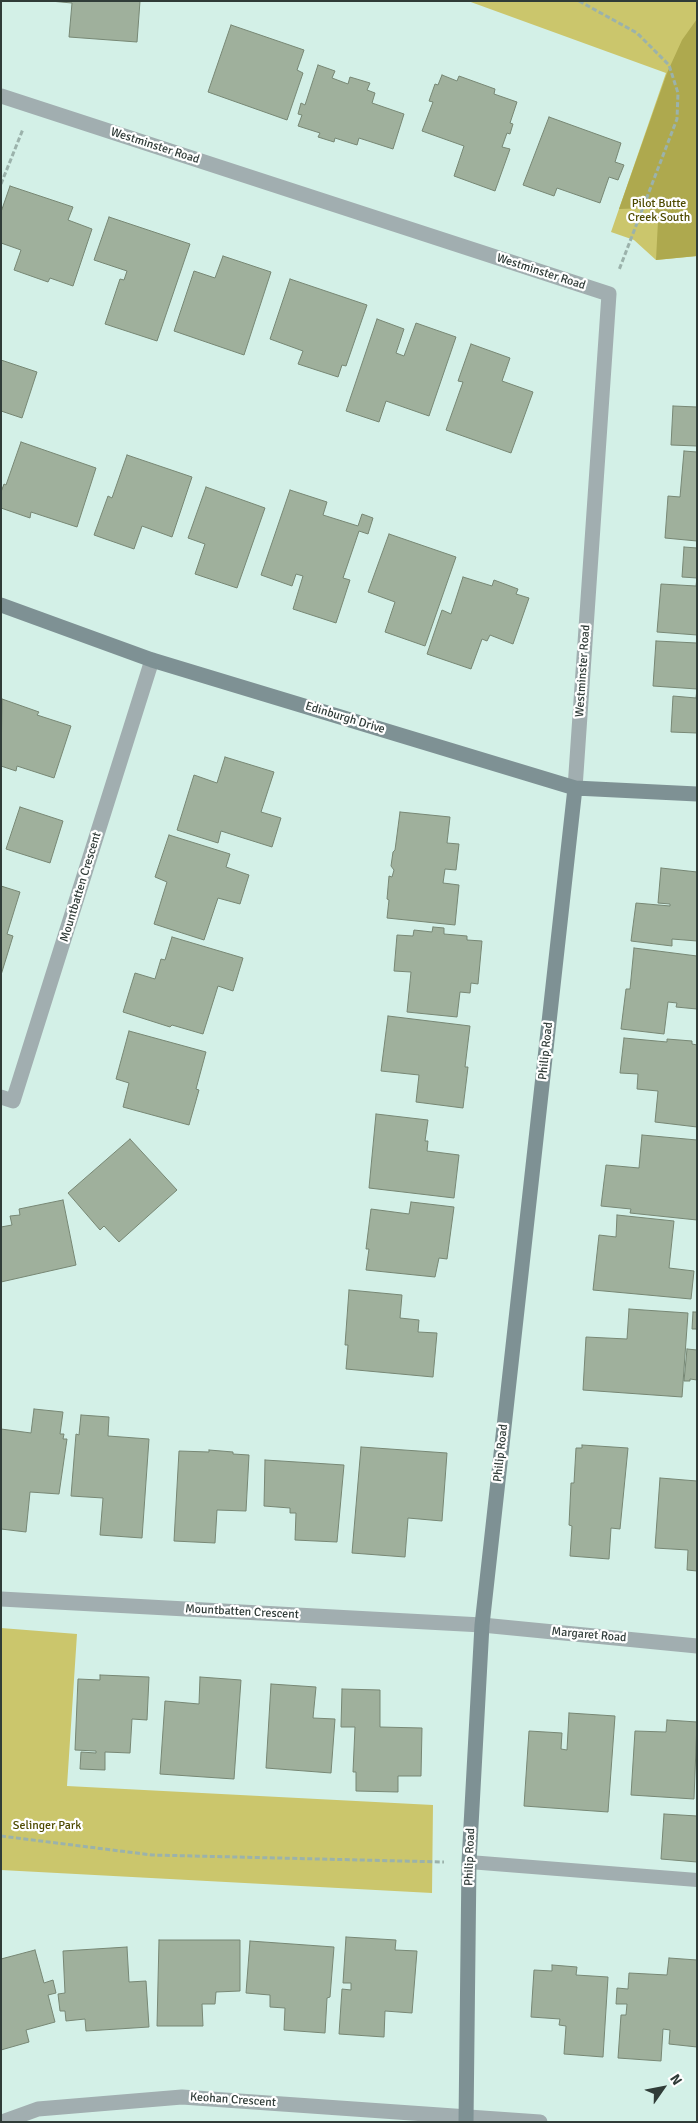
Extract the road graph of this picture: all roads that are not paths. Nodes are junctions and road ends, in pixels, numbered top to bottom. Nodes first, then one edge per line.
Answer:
1 (1, 96) edge
2 (1, 605) edge
3 (152, 660) junction
4 (575, 788) junction
5 (697, 794) edge
6 (1, 1097) edge
7 (1, 1599) edge
8 (482, 1625) junction
9 (697, 1646) edge
10 (469, 1862) junction
11 (697, 1880) edge
12 (466, 2119) edge
13 (2, 2122) edge
14 (540, 2122) edge

1 - 4 street, Westminster Road
2 - 3 street, Edinburgh Drive
3 - 4 street, Edinburgh Drive
3 - 6 street, Mountbatten Crescent
4 - 5 street, Edinburgh Drive
4 - 8 street, Philip Road
7 - 8 street, Mountbatten Crescent
8 - 9 street, Margaret Road
8 - 10 street, Philip Road
10 - 11 lane
10 - 12 street, Philip Road
12 - 13 street, Keohan Crescent
12 - 14 street

